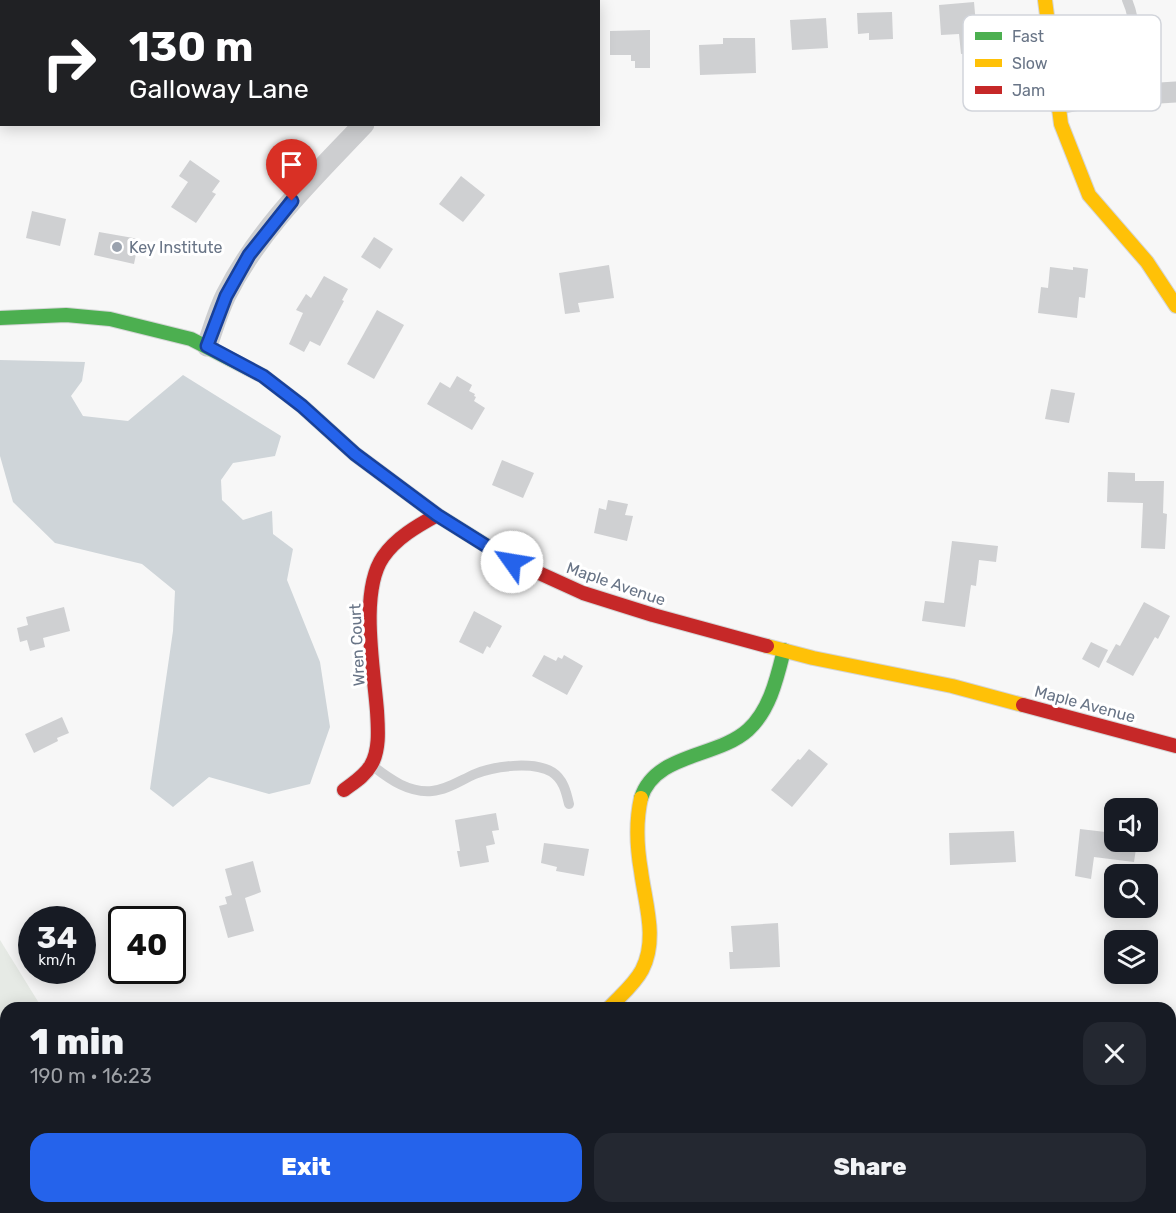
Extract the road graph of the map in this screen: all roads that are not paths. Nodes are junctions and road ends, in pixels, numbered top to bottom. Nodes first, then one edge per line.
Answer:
1 (1045, 0) edge
2 (1127, 0) edge
3 (1047, 15) edge
4 (1132, 15) edge
5 (1176, 92) edge
6 (1161, 93) edge
7 (1059, 111) edge
8 (362, 126) edge
9 (1176, 306) edge
10 (0, 318) edge
11 (207, 346) junction
12 (437, 515) junction
13 (784, 650) junction
14 (1176, 746) edge
15 (371, 765) junction
16 (344, 790) dead end
17 (569, 804) dead end
18 (614, 1002) edge

1 - 3 street
2 - 4 lane
5 - 6 street
7 - 9 street
8 - 11 street
10 - 11 street, Maple Avenue
11 - 12 street, Maple Avenue
12 - 13 street, Maple Avenue
12 - 15 street, Wren Court
13 - 14 street, Maple Avenue
13 - 18 street
15 - 16 street
15 - 17 lane

